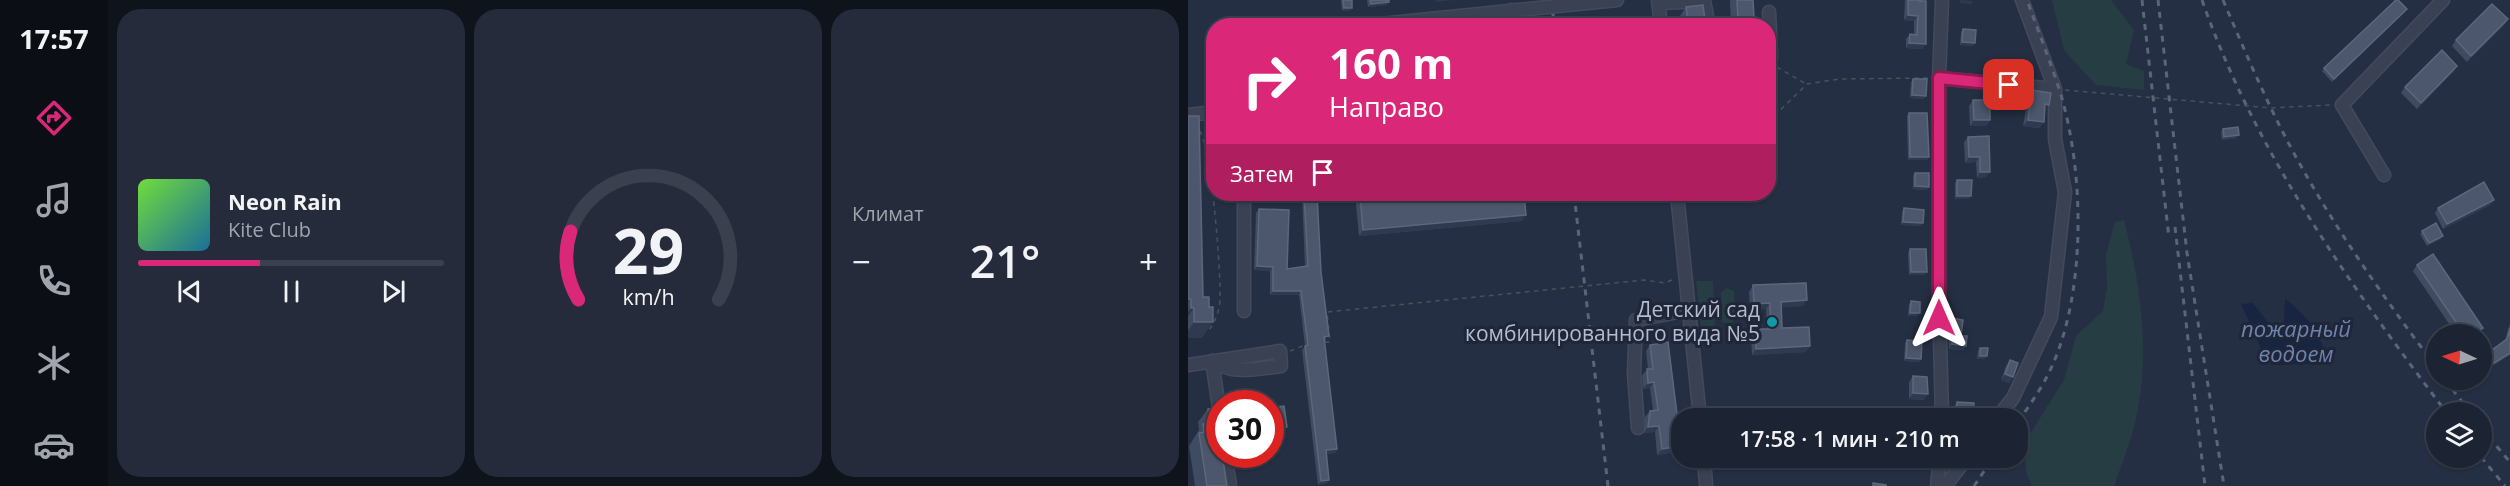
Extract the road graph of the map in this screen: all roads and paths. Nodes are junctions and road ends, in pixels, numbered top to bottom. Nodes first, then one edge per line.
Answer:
1 (1617, 0) edge
2 (1942, 0) edge
3 (2022, 0) edge
4 (2443, 0) edge
5 (1658, 2) edge
6 (1705, 4) edge
7 (1512, 10) junction
8 (1769, 12) dead end
9 (1436, 18) edge
10 (1512, 18) edge
11 (1660, 18) edge
12 (1715, 18) edge
13 (1769, 18) edge
14 (1776, 67) edge
15 (1939, 78) junction
16 (1807, 84) junction
17 (2055, 89) junction
18 (2342, 105) junction
19 (1206, 113) edge
20 (1776, 114) edge
21 (1189, 115) edge
22 (1206, 159) edge
23 (2384, 175) dead end
24 (1211, 201) edge
25 (1244, 201) edge
26 (1678, 201) edge
27 (1685, 273) junction
28 (1689, 310) junction
29 (1244, 311) dead end
30 (1209, 330) edge
31 (1321, 343) edge
32 (1311, 344) edge
33 (1281, 355) joint
34 (1212, 361) junction
35 (1188, 365) edge
36 (1216, 390) edge
37 (1699, 408) edge
38 (1942, 408) edge
39 (2005, 408) edge
40 (1638, 428) dead end
41 (1227, 468) edge
42 (1705, 468) edge
43 (1939, 468) edge
44 (1959, 468) edge
45 (1230, 486) edge
46 (1706, 486) edge
47 (1936, 486) edge
48 (1945, 486) edge

1 - 7 street
2 - 15 street
3 - 17 street
4 - 18 street
5 - 6 street
5 - 11 street
6 - 12 street
7 - 9 street
7 - 10 street
8 - 13 street
14 - 16 path
15 - 16 path
15 - 17 street
15 - 38 street
16 - 20 path
17 - 18 path
17 - 39 street
18 - 23 street
19 - 21 street
21 - 22 path
24 - 30 path
25 - 29 street
26 - 27 street
27 - 28 street
27 - 31 path
28 - 37 street
28 - 40 street
32 - 33 path
33 - 34 street
34 - 35 street
34 - 36 street
41 - 45 street
42 - 46 street
43 - 47 street
44 - 48 street

